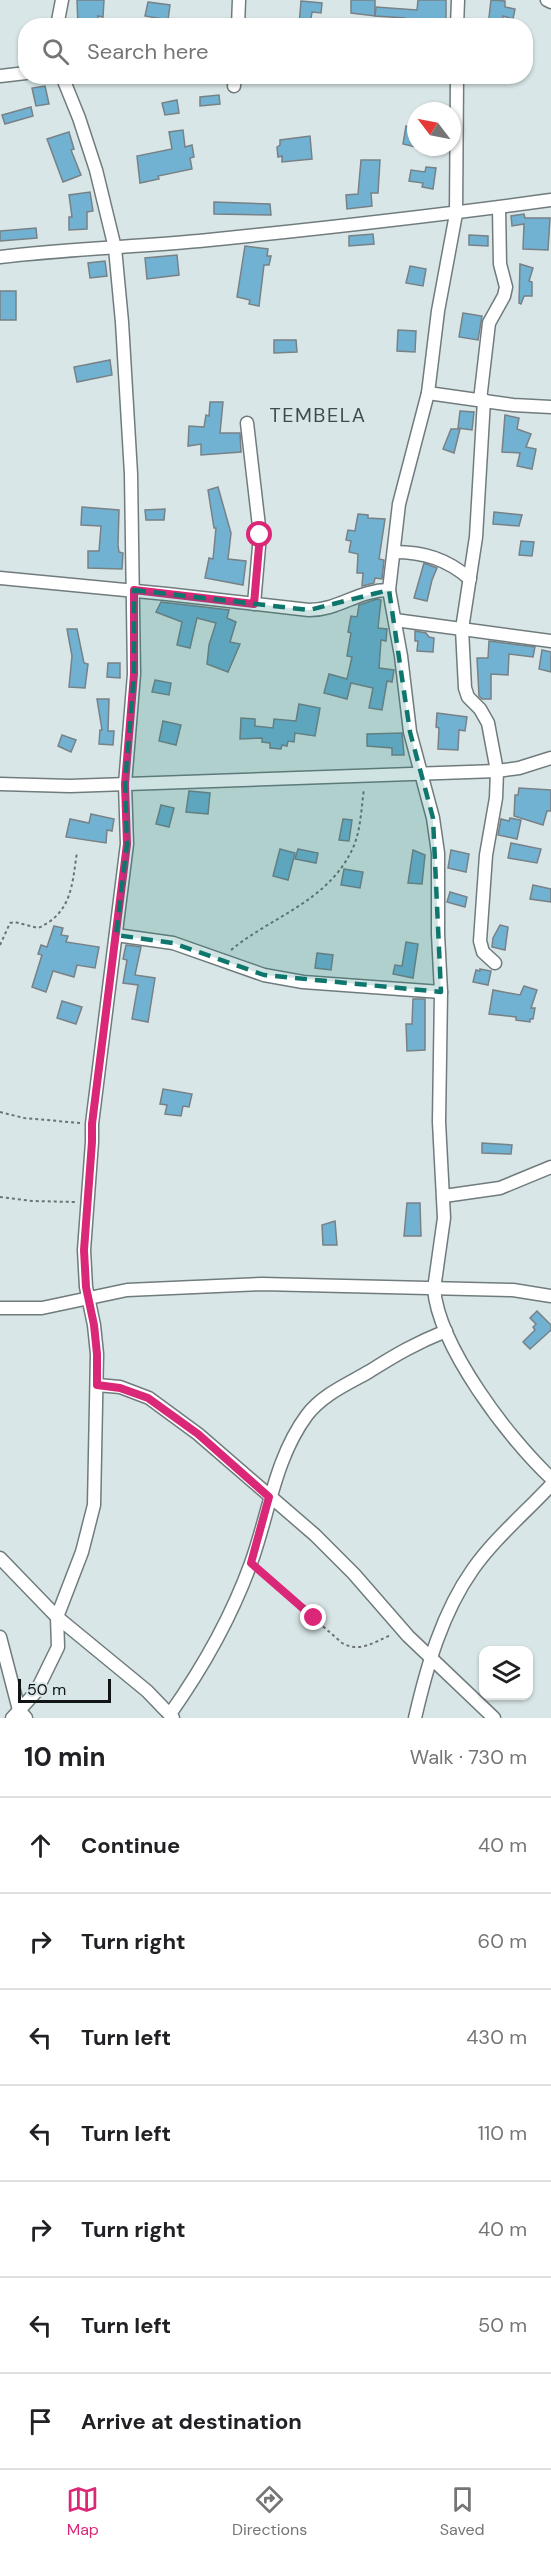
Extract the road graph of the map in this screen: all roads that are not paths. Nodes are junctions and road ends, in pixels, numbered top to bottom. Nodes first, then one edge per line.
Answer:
1 (62, 0) edge
2 (239, 0) edge
3 (458, 0) edge
4 (547, 0) edge
5 (551, 2) edge
6 (59, 18) edge
7 (238, 18) edge
8 (457, 18) edge
9 (18, 75) edge
10 (0, 76) edge
11 (65, 84) edge
12 (457, 84) edge
13 (551, 200) edge
14 (499, 208) junction
15 (456, 214) junction
16 (115, 248) junction
17 (0, 257) edge
18 (428, 393) junction
19 (482, 400) junction
20 (551, 407) edge
21 (247, 423) dead end
22 (394, 552) junction
23 (0, 578) edge
24 (470, 579) junction
25 (134, 590) junction
26 (389, 590) junction
27 (254, 604) junction
28 (395, 620) junction
29 (462, 629) junction
30 (551, 641) edge
31 (549, 762) edge
32 (497, 771) junction
33 (420, 772) junction
34 (0, 784) edge
35 (125, 784) junction
36 (116, 935) junction
37 (495, 963) dead end
38 (441, 992) junction
39 (551, 1167) edge
40 (444, 1196) junction
41 (434, 1289) junction
42 (551, 1296) edge
43 (90, 1300) junction
44 (0, 1308) edge
45 (446, 1331) junction
46 (97, 1385) junction
47 (551, 1478) edge
48 (551, 1485) edge
49 (269, 1497) junction
50 (0, 1558) edge
51 (57, 1617) junction
52 (0, 1637) edge
53 (430, 1658) junction
54 (19, 1715) edge
55 (172, 1716) edge
56 (415, 1718) edge
57 (494, 1718) edge

1 - 6 street
2 - 7 street
3 - 8 street
4 - 5 street
9 - 10 street
11 - 16 street
12 - 15 street
13 - 14 street
14 - 15 street
14 - 19 street
15 - 16 street
15 - 18 street
16 - 17 street
16 - 25 street
18 - 19 street
18 - 22 street
19 - 20 street
19 - 24 street
21 - 27 street
22 - 24 street
22 - 26 street
23 - 25 street
24 - 29 street
25 - 27 street
25 - 35 street
26 - 27 street
26 - 28 street
28 - 29 street
28 - 33 street
29 - 30 street
29 - 32 street
31 - 32 street
32 - 33 street
32 - 37 street
33 - 35 street
33 - 38 street
34 - 35 street
35 - 36 street
36 - 38 street
36 - 43 street
38 - 40 street
39 - 40 street
40 - 41 street
41 - 42 street
41 - 43 street
41 - 45 street
43 - 44 street
43 - 46 street
45 - 47 street
45 - 49 street
46 - 49 street
46 - 51 street
48 - 53 street
49 - 53 street
49 - 55 street
50 - 51 street
51 - 54 street
51 - 55 street
52 - 54 street
53 - 56 street
53 - 57 street

